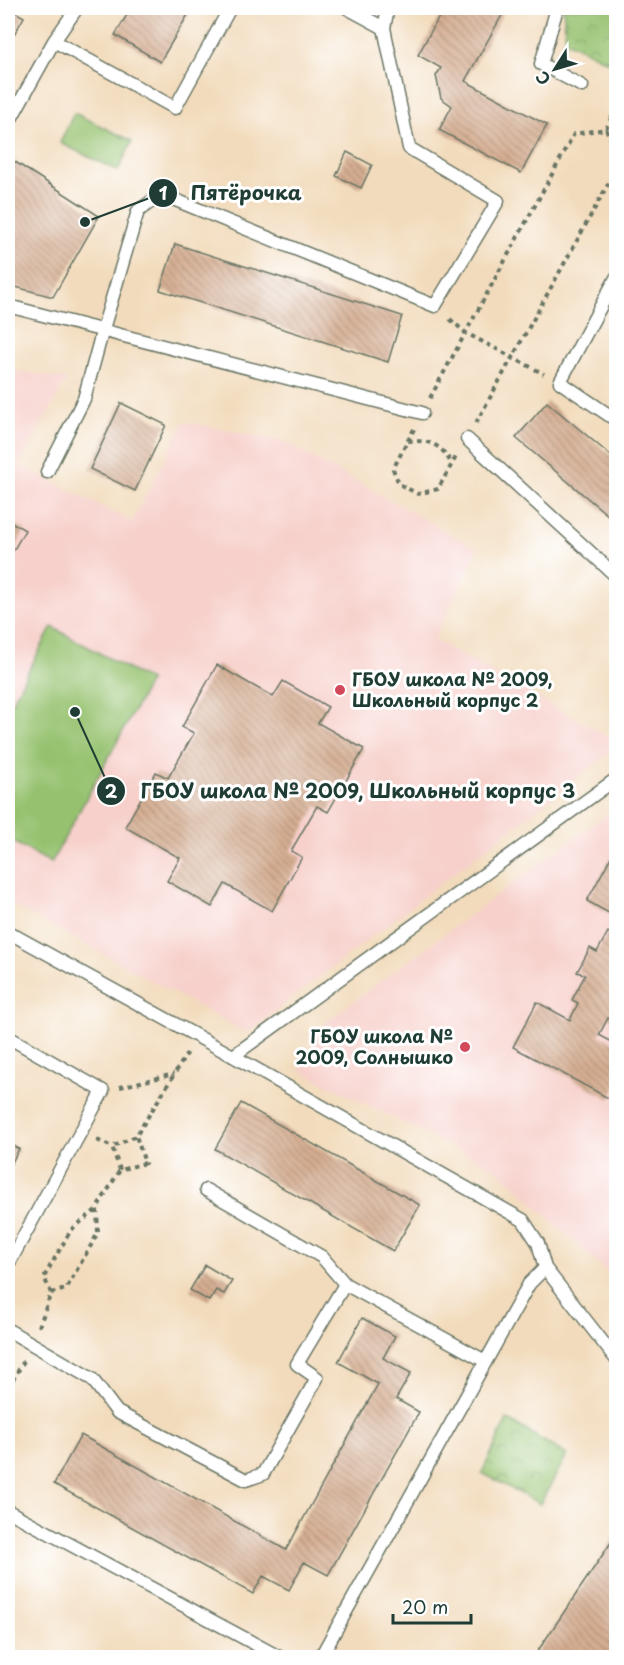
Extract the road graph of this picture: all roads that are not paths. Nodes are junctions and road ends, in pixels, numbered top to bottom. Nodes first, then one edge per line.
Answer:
1 (77, 8) edge
2 (230, 8) edge
3 (347, 8) edge
4 (388, 8) edge
5 (557, 8) edge
6 (384, 28) junction
7 (54, 41) junction
8 (582, 86) dead end
9 (8, 124) edge
10 (616, 278) edge
11 (8, 306) edge
12 (103, 329) junction
13 (422, 413) road end
14 (616, 420) edge
15 (467, 440) road end
16 (47, 472) dead end
17 (616, 576) edge
18 (616, 779) edge
19 (8, 932) edge
20 (8, 1037) edge
21 (233, 1056) junction
22 (206, 1190) dead end
23 (8, 1265) edge
24 (545, 1268) junction
25 (345, 1284) junction
26 (8, 1330) edge
27 (616, 1359) edge
28 (485, 1361) junction
29 (8, 1511) edge
30 (281, 1658) edge
31 (320, 1658) edge

1 - 7 lane
2 - 7 lane
3 - 6 lane
4 - 6 lane
5 - 8 lane
6 - 12 lane
7 - 9 lane
10 - 14 lane
11 - 12 lane
12 - 13 lane
12 - 16 lane
15 - 17 lane
18 - 21 lane
19 - 21 lane
20 - 23 lane
21 - 24 lane
22 - 25 lane
24 - 27 lane
24 - 28 lane
25 - 26 lane
25 - 28 lane
28 - 31 lane
29 - 30 lane

